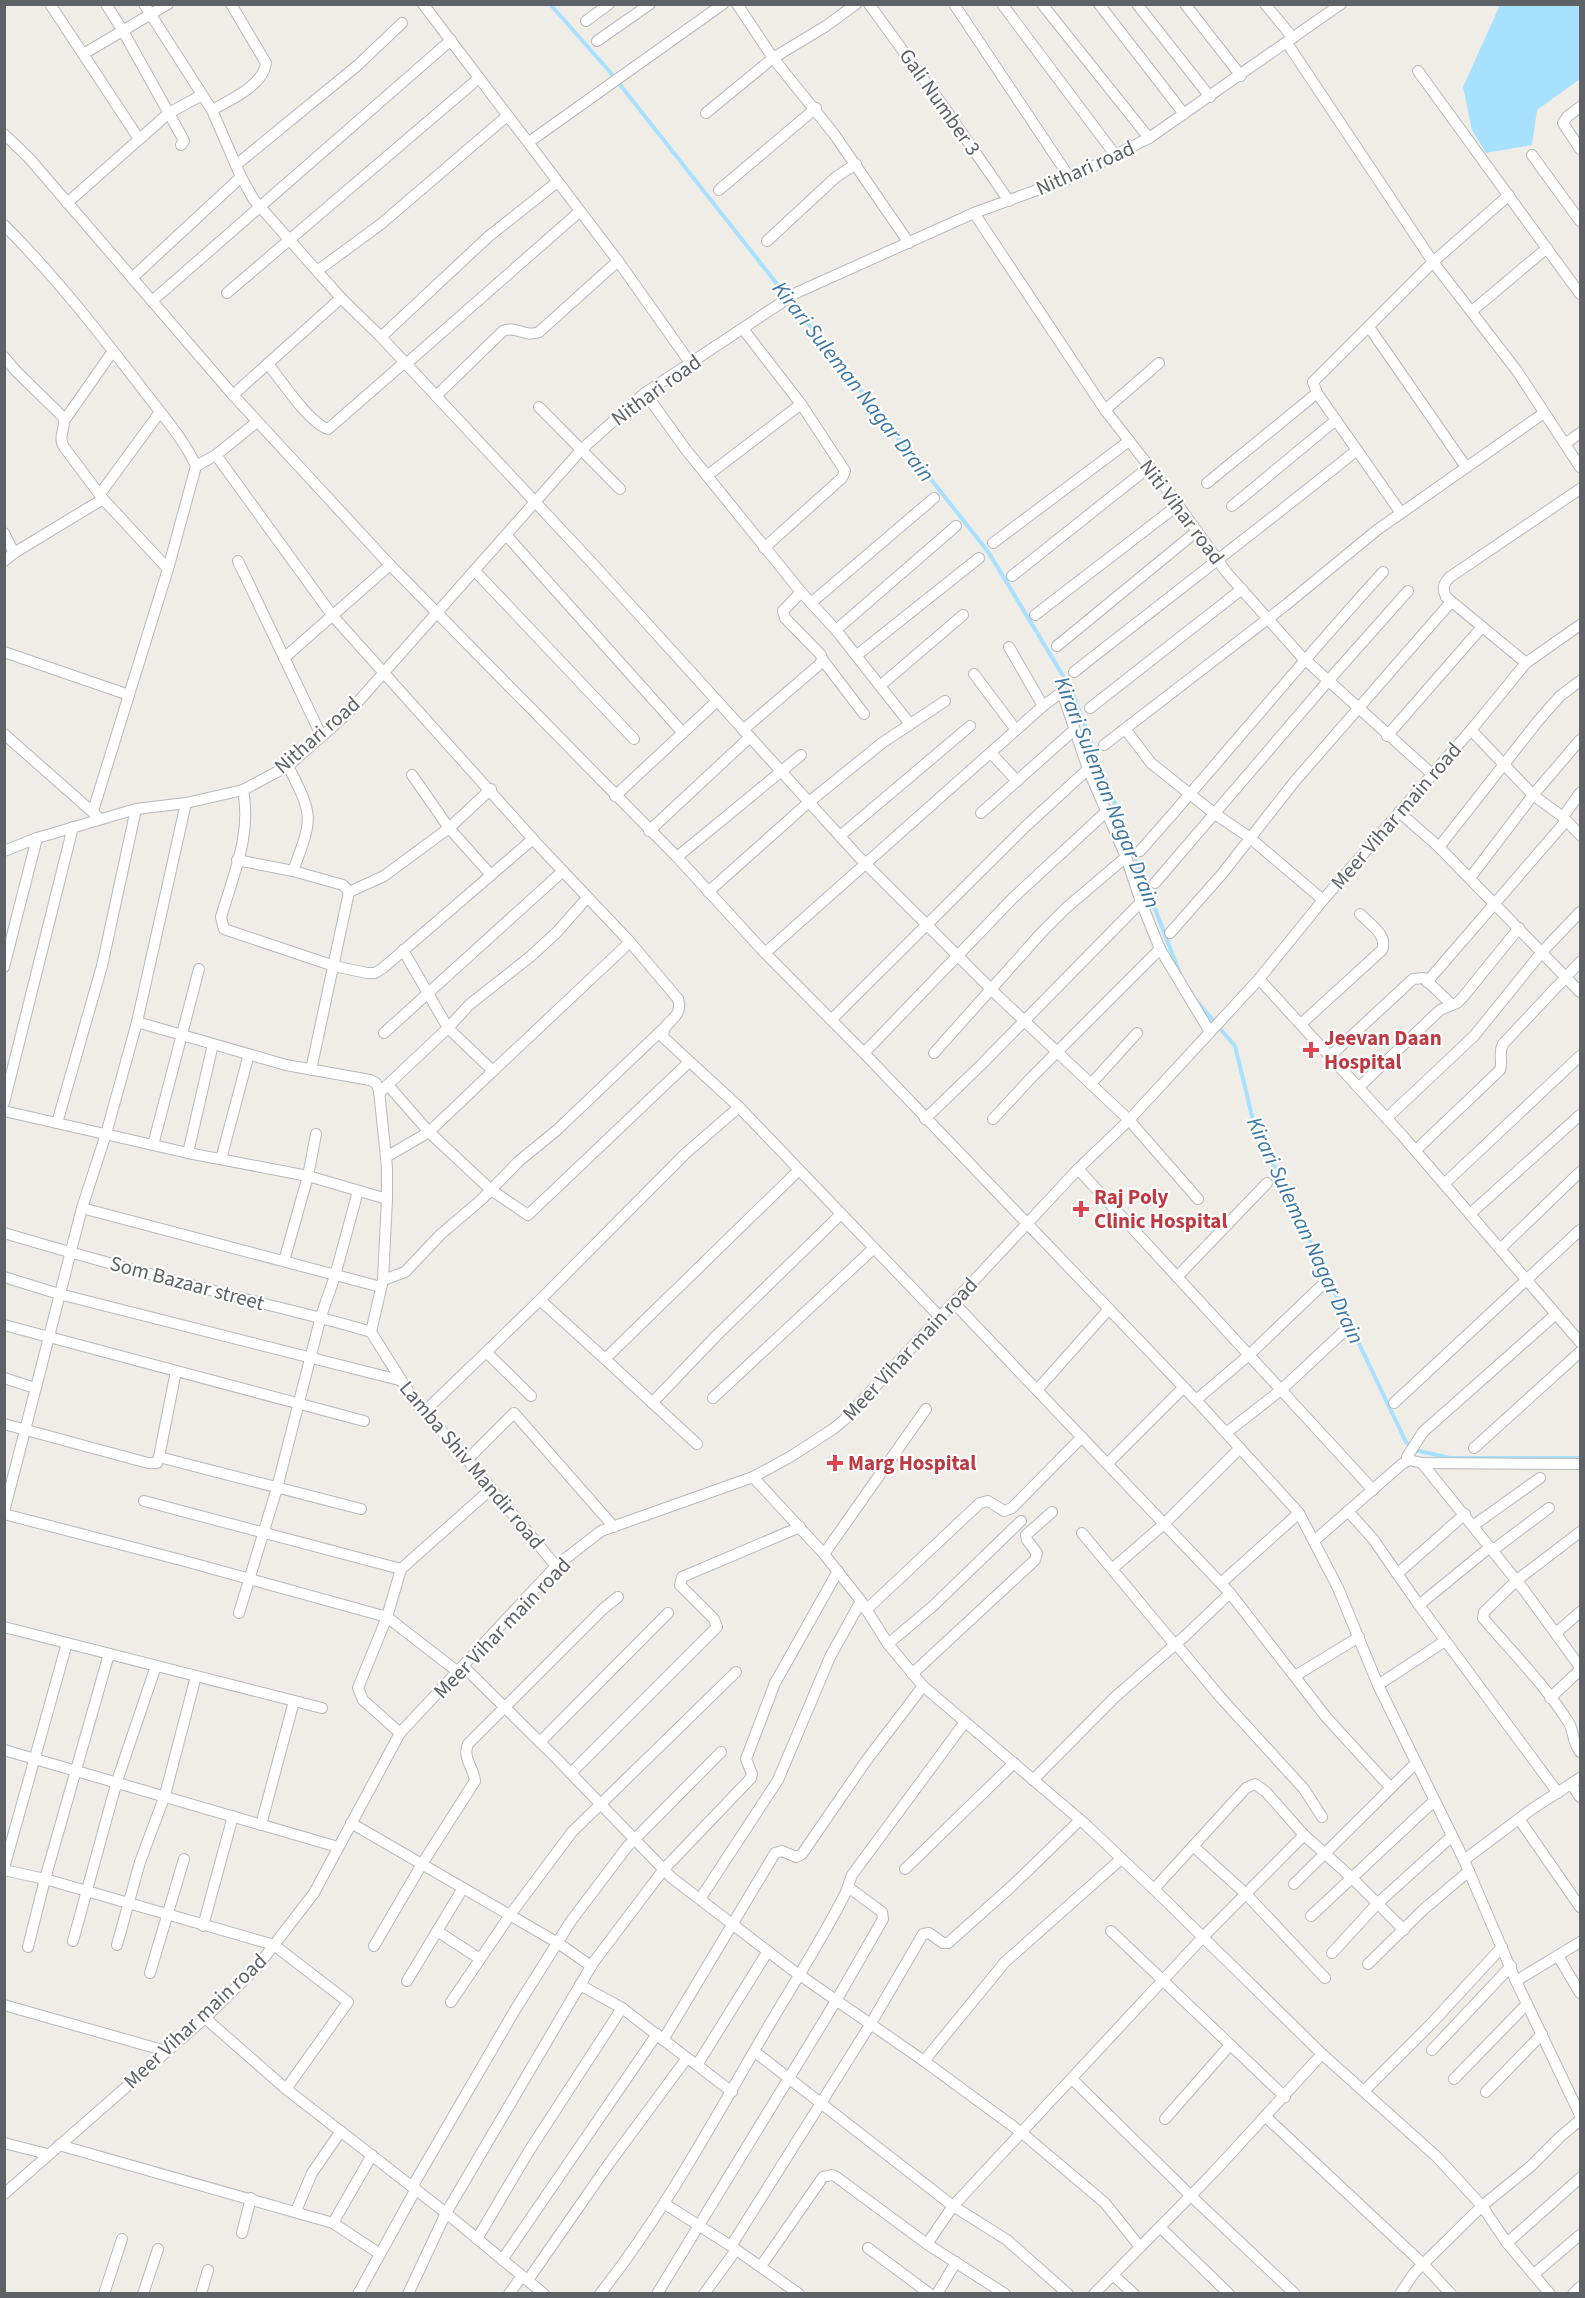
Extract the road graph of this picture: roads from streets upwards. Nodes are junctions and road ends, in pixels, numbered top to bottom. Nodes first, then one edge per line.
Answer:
1 (50, 4) edge
2 (106, 4) edge
3 (144, 4) edge
4 (168, 4) edge
5 (231, 4) edge
6 (423, 4) edge
7 (609, 4) edge
8 (650, 4) edge
9 (723, 4) edge
10 (737, 4) edge
11 (856, 4) edge
12 (869, 4) edge
13 (954, 4) edge
14 (1002, 4) edge
15 (1042, 4) edge
16 (1100, 4) edge
17 (1137, 4) edge
18 (1185, 4) edge
19 (1265, 4) edge
20 (1341, 4) edge
21 (151, 15) junction
22 (586, 21) dead end
23 (402, 23) dead end
24 (123, 31) junction
25 (451, 40) junction
26 (1290, 40) junction
27 (597, 41) dead end
28 (85, 53) junction
29 (773, 58) junction
30 (1419, 71) dead end
31 (1241, 76) junction
32 (479, 78) junction
33 (202, 95) junction
34 (1210, 97) junction
35 (1581, 106) edge
36 (816, 108) junction
37 (212, 110) junction
38 (169, 113) junction
39 (706, 113) dead end
40 (1184, 114) junction
41 (507, 116) junction
42 (4, 134) edge
43 (1149, 138) junction
44 (139, 139) junction
45 (529, 142) junction
46 (181, 145) dead end
47 (1581, 149) edge
48 (1532, 155) dead end
49 (1116, 156) junction
50 (856, 164) junction
51 (236, 165) junction
52 (241, 177) junction
53 (1070, 178) junction
54 (556, 183) junction
55 (719, 190) dead end
56 (1509, 195) junction
57 (1009, 201) junction
58 (67, 203) junction
59 (261, 206) junction
60 (579, 212) junction
61 (974, 213) junction
62 (1581, 221) edge
63 (4, 225) edge
64 (292, 240) junction
65 (767, 241) dead end
66 (909, 243) junction
67 (1547, 248) junction
68 (618, 261) junction
69 (1433, 262) junction
70 (317, 271) junction
71 (132, 279) junction
72 (227, 293) dead end
73 (1581, 294) edge
74 (341, 298) junction
75 (152, 301) junction
76 (1472, 311) junction
77 (1369, 327) junction
78 (743, 329) junction
79 (381, 337) junction
80 (113, 351) junction
81 (4, 357) edge
82 (406, 363) junction
83 (1159, 363) dead end
84 (268, 364) junction
85 (691, 364) junction
86 (645, 393) junction
87 (1317, 393) junction
88 (233, 395) junction
89 (436, 396) junction
90 (801, 404) junction
91 (539, 407) dead end
92 (1105, 410) junction
93 (160, 412) junction
94 (1544, 413) junction
95 (1336, 420) junction
96 (64, 421) junction
97 (257, 422) junction
98 (1581, 433) edge
99 (1129, 441) junction
100 (1565, 444) junction
101 (582, 449) junction
102 (1357, 450) junction
103 (216, 455) junction
104 (196, 466) junction
105 (1149, 466) junction
106 (1581, 466) edge
107 (1466, 467) junction
108 (708, 476) junction
109 (1206, 483) dead end
110 (620, 489) dead end
111 (1581, 489) edge
112 (101, 497) junction
113 (934, 498) dead end
114 (536, 502) junction
115 (1178, 505) junction
116 (1232, 506) dead end
117 (1401, 513) junction
118 (956, 526) dead end
119 (1197, 531) junction
120 (4, 532) edge
121 (507, 536) junction
122 (993, 543) dead end
123 (764, 548) junction
124 (14, 553) junction
125 (979, 558) dead end
126 (1217, 559) junction
127 (4, 561) edge
128 (238, 561) dead end
129 (390, 565) junction
130 (168, 569) junction
131 (475, 571) junction
132 (1383, 572) dead end
133 (1012, 576) dead end
134 (1242, 589) junction
135 (1408, 591) dead end
136 (801, 592) junction
137 (1451, 602) junction
138 (811, 603) junction
139 (435, 614) junction
140 (332, 615) junction
141 (963, 615) dead end
142 (1035, 615) dead end
143 (1268, 619) junction
144 (1581, 625) edge
145 (1482, 627) junction
146 (836, 630) junction
147 (1058, 646) dead end
148 (1009, 647) dead end
149 (4, 652) edge
150 (857, 655) junction
151 (284, 658) junction
152 (822, 659) junction
153 (1304, 659) junction
154 (1526, 663) junction
155 (384, 671) junction
156 (1074, 672) dead end
157 (974, 674) dead end
158 (1328, 681) junction
159 (1581, 681) edge
160 (881, 686) junction
161 (129, 695) junction
162 (717, 701) junction
163 (945, 701) dead end
164 (1043, 706) junction
165 (1090, 708) dead end
166 (1359, 710) junction
167 (864, 714) dead end
168 (910, 724) junction
169 (970, 726) dead end
170 (1016, 730) junction
171 (1074, 730) junction
172 (1126, 730) junction
173 (1471, 730) junction
174 (683, 733) junction
175 (746, 733) junction
176 (4, 734) edge
177 (321, 735) junction
178 (1387, 735) junction
179 (634, 739) dead end
180 (1581, 740) edge
181 (1104, 745) dead end
182 (991, 753) junction
183 (801, 755) dead end
184 (1505, 764) junction
185 (288, 766) junction
186 (1088, 769) junction
187 (780, 770) junction
188 (1432, 774) junction
189 (412, 775) dead end
190 (1017, 781) junction
191 (491, 789) junction
192 (243, 790) junction
193 (1581, 793) edge
194 (1190, 794) junction
195 (1533, 795) junction
196 (615, 796) junction
197 (809, 802) junction
198 (186, 803) junction
199 (136, 809) junction
200 (1106, 812) junction
201 (1399, 812) junction
202 (981, 813) dead end
203 (1215, 814) junction
204 (96, 815) junction
205 (1564, 819) junction
206 (73, 827) junction
207 (449, 828) junction
208 (649, 831) junction
209 (1580, 832) edge
210 (840, 836) junction
211 (1249, 837) junction
212 (37, 838) junction
213 (533, 839) junction
214 (1439, 847) junction
215 (4, 851) edge
216 (1140, 851) dead end
217 (1126, 857) junction
218 (676, 858) junction
219 (237, 860) junction
220 (865, 863) junction
221 (294, 871) junction
222 (563, 871) junction
223 (491, 875) junction
224 (1470, 878) junction
225 (1155, 883) dead end
226 (349, 892) junction
227 (708, 892) junction
228 (587, 898) junction
229 (1323, 900) junction
230 (1141, 903) junction
231 (1495, 903) junction
232 (1581, 912) edge
233 (1360, 914) dead end
234 (926, 924) junction
235 (1519, 928) junction
236 (1170, 933) dead end
237 (630, 942) junction
238 (1160, 949) junction
239 (404, 950) junction
240 (1542, 952) junction
241 (765, 953) junction
242 (958, 956) junction
243 (1581, 962) edge
244 (333, 966) junction
245 (4, 967) edge
246 (199, 969) dead end
247 (1567, 977) junction
248 (1259, 979) junction
249 (1427, 982) junction
250 (992, 990) junction
251 (1581, 992) edge
252 (428, 993) junction
253 (1451, 1004) junction
254 (831, 1020) junction
255 (1023, 1020) junction
256 (137, 1023) junction
257 (1301, 1024) junction
258 (448, 1028) junction
259 (664, 1028) junction
260 (1211, 1030) junction
261 (384, 1033) dead end
262 (1137, 1033) dead end
263 (183, 1035) junction
264 (213, 1044) junction
265 (1057, 1052) junction
266 (864, 1053) junction
267 (934, 1053) dead end
268 (249, 1054) junction
269 (1330, 1056) junction
270 (1581, 1056) edge
271 (689, 1062) junction
272 (311, 1070) junction
273 (493, 1071) junction
274 (1091, 1084) junction
275 (388, 1085) junction
276 (1359, 1088) junction
277 (380, 1093) junction
278 (4, 1103) edge
279 (739, 1107) junction
280 (4, 1111) edge
281 (1581, 1115) edge
282 (926, 1119) junction
283 (993, 1119) dead end
284 (1387, 1119) junction
285 (1129, 1120) junction
286 (57, 1123) junction
287 (429, 1132) junction
288 (106, 1134) junction
289 (316, 1134) dead end
290 (153, 1145) junction
291 (1416, 1150) junction
292 (188, 1152) junction
293 (386, 1157) junction
294 (221, 1159) junction
295 (1078, 1169) junction
296 (799, 1170) junction
297 (1581, 1172) edge
298 (308, 1176) junction
299 (1267, 1183) dead end
300 (1444, 1184) junction
301 (492, 1190) junction
302 (358, 1191) junction
303 (1198, 1198) dead end
304 (387, 1199) junction
305 (82, 1208) junction
306 (841, 1214) junction
307 (1470, 1214) junction
308 (1027, 1226) junction
309 (1581, 1230) edge
310 (4, 1233) edge
311 (874, 1248) junction
312 (1500, 1249) junction
313 (70, 1253) junction
314 (284, 1261) junction
315 (335, 1276) junction
316 (4, 1277) edge
317 (1177, 1277) junction
318 (1528, 1281) junction
319 (382, 1284) junction
320 (1320, 1287) dead end
321 (59, 1294) junction
322 (540, 1300) junction
323 (954, 1303) junction
324 (1109, 1309) junction
325 (1556, 1314) junction
326 (321, 1316) junction
327 (940, 1317) junction
328 (4, 1326) edge
329 (371, 1332) junction
330 (1342, 1333) dead end
331 (48, 1337) junction
332 (1581, 1341) edge
333 (486, 1352) junction
334 (1581, 1352) edge
335 (1250, 1355) junction
336 (311, 1358) junction
337 (605, 1359) junction
338 (176, 1371) junction
339 (4, 1378) edge
340 (399, 1380) junction
341 (35, 1388) junction
342 (1183, 1388) junction
343 (1037, 1390) junction
344 (1281, 1390) junction
345 (531, 1396) dead end
346 (713, 1398) dead end
347 (1196, 1400) junction
348 (299, 1403) junction
349 (652, 1403) junction
350 (1394, 1403) dead end
351 (926, 1409) dead end
352 (424, 1412) junction
353 (364, 1421) dead end
354 (4, 1424) edge
355 (25, 1431) junction
356 (1226, 1433) junction
357 (1082, 1437) junction
358 (697, 1444) dead end
359 (1240, 1448) junction
360 (1474, 1448) dead end
361 (1411, 1450) dead end
362 (159, 1457) junction
363 (467, 1460) junction
364 (1422, 1463) junction
365 (1107, 1464) junction
366 (1581, 1464) edge
367 (753, 1477) junction
368 (1540, 1478) dead end
369 (277, 1488) junction
370 (491, 1489) junction
371 (1373, 1490) junction
372 (144, 1501) dead end
373 (1549, 1508) dead end
374 (361, 1509) dead end
375 (1348, 1511) junction
376 (1052, 1512) dead end
377 (4, 1513) edge
378 (1299, 1513) junction
379 (1465, 1514) junction
380 (1021, 1521) dead end
381 (1164, 1524) junction
382 (1474, 1526) junction
383 (614, 1527) junction
384 (800, 1527) junction
385 (1581, 1532) edge
386 (264, 1533) junction
387 (1082, 1533) dead end
388 (1314, 1541) junction
389 (1492, 1549) junction
390 (824, 1554) junction
391 (556, 1566) junction
392 (401, 1569) junction
393 (1112, 1569) junction
394 (838, 1571) junction
395 (1397, 1574) junction
396 (249, 1578) junction
397 (1517, 1580) junction
398 (1221, 1583) junction
399 (1230, 1593) junction
400 (618, 1597) dead end
401 (1419, 1605) junction
402 (863, 1606) junction
403 (1581, 1612) edge
404 (239, 1613) dead end
405 (668, 1613) dead end
406 (387, 1617) junction
407 (4, 1628) edge
408 (1556, 1633) junction
409 (1359, 1637) junction
410 (1445, 1641) junction
411 (68, 1643) junction
412 (888, 1644) junction
413 (1176, 1644) junction
414 (109, 1654) junction
415 (156, 1666) junction
416 (461, 1669) junction
417 (1581, 1669) edge
418 (736, 1672) dead end
419 (912, 1674) junction
420 (196, 1676) junction
421 (1295, 1676) junction
422 (1378, 1685) junction
423 (923, 1686) junction
424 (1551, 1698) junction
425 (294, 1701) junction
426 (322, 1708) dead end
427 (506, 1708) junction
428 (965, 1722) junction
429 (400, 1733) junction
430 (540, 1742) junction
431 (4, 1749) edge
432 (721, 1752) dead end
433 (1581, 1752) edge
434 (35, 1759) junction
435 (1014, 1763) junction
436 (1416, 1763) junction
437 (76, 1770) junction
438 (571, 1773) junction
439 (1033, 1780) junction
440 (117, 1781) junction
441 (1576, 1781) edge
442 (1390, 1788) junction
443 (1558, 1793) junction
444 (165, 1795) junction
445 (1581, 1797) edge
446 (1434, 1801) junction
447 (600, 1803) junction
448 (233, 1816) junction
449 (1322, 1817) dead end
450 (1519, 1819) junction
451 (1080, 1820) junction
452 (351, 1823) junction
453 (261, 1825) junction
454 (1304, 1835) junction
455 (1452, 1837) junction
456 (635, 1838) junction
457 (1193, 1846) junction
458 (338, 1847) junction
459 (1324, 1853) junction
460 (184, 1859) dead end
461 (1121, 1859) junction
462 (1464, 1860) junction
463 (422, 1864) junction
464 (4, 1869) edge
465 (664, 1869) junction
466 (905, 1869) dead end
467 (1468, 1870) junction
468 (1352, 1877) junction
469 (45, 1879) junction
470 (1294, 1884) dead end
471 (848, 1887) junction
472 (463, 1888) junction
473 (1154, 1889) junction
474 (86, 1891) junction
475 (1246, 1894) junction
476 (700, 1899) junction
477 (129, 1903) junction
478 (1377, 1904) junction
479 (1581, 1907) edge
480 (168, 1915) junction
481 (510, 1915) junction
482 (1311, 1916) dead end
483 (733, 1924) junction
484 (203, 1926) junction
485 (1404, 1930) junction
486 (437, 1931) junction
487 (1111, 1931) dead end
488 (1203, 1937) junction
489 (73, 1941) dead end
490 (1581, 1942) edge
491 (558, 1943) junction
492 (117, 1945) dead end
493 (274, 1945) junction
494 (374, 1946) dead end
495 (28, 1947) dead end
496 (1502, 1947) junction
497 (768, 1951) junction
498 (1332, 1953) dead end
499 (1558, 1956) junction
500 (480, 1959) junction
501 (1368, 1964) dead end
502 (591, 1966) junction
503 (1510, 1966) junction
504 (150, 1973) dead end
505 (800, 1975) junction
506 (1325, 1978) dead end
507 (1163, 1980) junction
508 (407, 1981) dead end
509 (1516, 1982) junction
510 (579, 1985) junction
511 (1581, 1993) edge
512 (836, 2001) junction
513 (451, 2002) dead end
514 (1527, 2004) junction
515 (4, 2005) edge
516 (622, 2008) junction
517 (205, 2018) junction
518 (870, 2025) junction
519 (1542, 2034) junction
520 (660, 2037) junction
521 (1230, 2045) junction
522 (1432, 2050) dead end
523 (166, 2051) junction
524 (755, 2052) junction
525 (1322, 2054) junction
526 (687, 2058) junction
527 (924, 2061) junction
528 (697, 2065) junction
529 (1072, 2079) junction
530 (1454, 2079) dead end
531 (788, 2080) junction
532 (286, 2090) junction
533 (1364, 2091) junction
534 (732, 2092) junction
535 (1486, 2092) dead end
536 (1285, 2097) junction
537 (821, 2104) junction
538 (1581, 2115) edge
539 (1266, 2117) junction
540 (1165, 2119) dead end
541 (1581, 2120) edge
542 (340, 2131) junction
543 (1022, 2133) junction
544 (4, 2143) edge
545 (58, 2145) junction
546 (47, 2154) junction
547 (372, 2155) junction
548 (1581, 2178) edge
549 (414, 2188) junction
550 (4, 2194) edge
551 (1191, 2196) junction
552 (251, 2198) junction
553 (664, 2204) junction
554 (953, 2206) junction
555 (1482, 2206) junction
556 (296, 2211) junction
557 (446, 2213) junction
558 (333, 2223) junction
559 (699, 2225) junction
560 (1160, 2227) junction
561 (242, 2233) dead end
562 (1581, 2235) edge
563 (122, 2239) dead end
564 (477, 2239) junction
565 (1507, 2242) junction
566 (927, 2244) junction
567 (1140, 2247) junction
568 (734, 2248) junction
569 (868, 2248) dead end
570 (158, 2249) dead end
571 (380, 2254) junction
572 (502, 2260) junction
573 (956, 2262) junction
574 (1423, 2264) junction
575 (761, 2266) junction
576 (208, 2270) dead end
577 (1113, 2274) junction
578 (1534, 2274) junction
579 (525, 2278) junction
580 (1581, 2288) edge
581 (104, 2294) edge
582 (143, 2294) edge
583 (201, 2294) edge
584 (358, 2294) edge
585 (408, 2294) edge
586 (509, 2294) edge
587 (544, 2294) edge
588 (600, 2294) edge
589 (657, 2294) edge
590 (704, 2294) edge
591 (799, 2294) edge
592 (930, 2294) edge
593 (937, 2294) edge
594 (1005, 2294) edge
595 (1068, 2294) edge
596 (1094, 2294) edge
597 (1134, 2294) edge
598 (1229, 2294) edge
599 (1295, 2294) edge
600 (1400, 2294) edge
601 (1451, 2294) edge
602 (1550, 2294) edge
603 (1573, 2294) edge

1 - 28 street
2 - 24 street
3 - 21 street
4 - 21 street
5 - 37 street
6 - 25 street
7 - 22 street
8 - 27 street
9 - 45 street
10 - 29 street
11 - 29 street
12 - 57 street, Gali Number 3
13 - 53 street
14 - 49 street
15 - 43 street
16 - 40 street
17 - 34 street
18 - 31 street
19 - 26 street
20 - 26 street, Nithari road
21 - 24 street
21 - 33 street
23 - 51 street
24 - 28 street
24 - 38 street
25 - 32 street
25 - 59 street
26 - 31 street, Nithari road
26 - 69 street
28 - 44 street
29 - 36 street
29 - 39 street
30 - 56 street
31 - 34 street, Nithari road
32 - 41 street
32 - 64 street
33 - 37 street
33 - 38 street
34 - 40 street, Nithari road
35 - 47 street
36 - 50 street
36 - 55 street
37 - 51 street
38 - 44 street
38 - 46 street
40 - 43 street, Nithari road
41 - 45 street
41 - 70 street
42 - 58 street
43 - 49 street, Nithari road
44 - 58 street
45 - 54 street
48 - 62 street
49 - 53 street, Nithari road
50 - 65 street
50 - 66 street
51 - 52 street
52 - 59 street
52 - 71 street
53 - 57 street, Nithari road
54 - 60 street
54 - 79 street
56 - 67 street
56 - 69 street
57 - 61 street, Nithari road
58 - 71 street
59 - 64 street
59 - 75 street
60 - 68 street
60 - 82 street
61 - 66 street, Nithari road
61 - 92 street, Niti Vihar road
63 - 80 street
64 - 70 street
64 - 72 street
66 - 78 street, Nithari road
67 - 73 street
67 - 76 street
68 - 85 street
68 - 89 street
69 - 76 street
69 - 77 street
70 - 74 street
71 - 75 street
74 - 79 street
74 - 84 street
75 - 88 street
76 - 94 street
77 - 87 street
77 - 107 street
78 - 85 street, Nithari road
78 - 90 street
79 - 82 street
80 - 93 street
80 - 96 street
81 - 96 street
82 - 84 street
82 - 89 street
83 - 92 street
84 - 88 street
85 - 86 street, Nithari road
86 - 101 street, Nithari road
86 - 108 street
87 - 95 street
87 - 109 street
88 - 97 street
89 - 114 street
90 - 108 street
90 - 123 street
91 - 101 street
92 - 99 street, Niti Vihar road
93 - 104 street
93 - 112 street
94 - 100 street
94 - 107 street
95 - 102 street
95 - 116 street
96 - 112 street
97 - 103 street
97 - 129 street
98 - 100 street
99 - 105 street, Niti Vihar road
99 - 122 street
100 - 106 street
101 - 110 street
101 - 114 street, Nithari road
102 - 117 street
102 - 126 street
103 - 104 street
103 - 140 street
104 - 130 street
105 - 115 street, Niti Vihar road
105 - 133 street
107 - 117 street
108 - 123 street
111 - 137 street
112 - 124 street
112 - 130 street
113 - 138 street
114 - 121 street, Nithari road
114 - 162 street
115 - 119 street, Niti Vihar road
115 - 142 street
117 - 143 street
118 - 146 street
119 - 126 street, Niti Vihar road
119 - 147 street
120 - 124 street
121 - 131 street, Nithari road
121 - 174 street
123 - 136 street
124 - 127 street
125 - 150 street
126 - 134 street, Niti Vihar road
126 - 156 street
128 - 151 street
129 - 139 street
129 - 140 street
130 - 161 street
131 - 139 street, Nithari road
131 - 179 street
132 - 153 street
134 - 143 street, Niti Vihar road
134 - 165 street
135 - 158 street
136 - 138 street
136 - 152 street
137 - 145 street
137 - 166 street
138 - 146 street
139 - 155 street, Nithari road
139 - 196 street
140 - 151 street
140 - 155 street
141 - 160 street
143 - 153 street, Niti Vihar road
143 - 172 street
144 - 154 street, Meer Vihar main road
145 - 154 street
145 - 178 street
146 - 150 street
148 - 164 street
149 - 161 street
150 - 160 street
151 - 177 street
152 - 167 street
152 - 175 street
153 - 158 street, Niti Vihar road
153 - 194 street
154 - 173 street, Meer Vihar main road
155 - 177 street, Nithari road
155 - 191 street
157 - 170 street
158 - 166 street, Niti Vihar road
158 - 203 street
159 - 184 street
160 - 168 street
161 - 204 street
162 - 174 street
162 - 175 street
163 - 168 street
164 - 170 street
164 - 171 street
166 - 178 street, Niti Vihar road
166 - 211 street
168 - 197 street
169 - 210 street
170 - 182 street
171 - 186 street
171 - 190 street
172 - 181 street
172 - 194 street
173 - 184 street
173 - 188 street, Meer Vihar main road
174 - 196 street
175 - 187 street
175 - 208 street
176 - 204 street
177 - 185 street, Nithari road
178 - 188 street, Niti Vihar road
180 - 195 street
182 - 190 street
182 - 220 street
183 - 187 street
184 - 195 street
184 - 214 street
185 - 192 street, Nithari road
185 - 221 street
186 - 200 street
186 - 234 street
187 - 197 street
187 - 218 street
188 - 201 street, Meer Vihar main road
189 - 207 street
190 - 202 street
191 - 207 street
191 - 213 street
192 - 198 street, Nithari road
192 - 219 street
193 - 205 street
194 - 203 street
194 - 216 street
195 - 205 street
195 - 224 street
196 - 208 street
197 - 210 street
197 - 227 street
198 - 199 street, Nithari road
198 - 256 street
199 - 204 street, Nithari road
199 - 286 street
200 - 217 street
200 - 242 street
201 - 214 street
201 - 229 street, Meer Vihar main road
203 - 211 street
203 - 225 street
204 - 206 street, Nithari road
205 - 209 street
205 - 231 street
206 - 212 street, Nithari road
206 - 278 street
207 - 223 street
207 - 226 street
208 - 218 street
210 - 220 street
211 - 229 street
211 - 236 street
212 - 215 street, Nithari road
212 - 245 street
213 - 222 street
213 - 223 street
214 - 224 street
217 - 230 street
217 - 250 street
218 - 227 street
219 - 221 street
219 - 244 street
220 - 234 street
220 - 241 street
221 - 226 street
222 - 228 street
222 - 252 street
223 - 239 street
224 - 231 street
226 - 244 street
227 - 241 street
228 - 237 street
228 - 258 street
229 - 248 street, Meer Vihar main road
230 - 238 street
230 - 255 street
231 - 235 street
231 - 249 street
232 - 240 street
233 - 257 street
234 - 242 street
234 - 254 street
235 - 240 street
235 - 253 street
237 - 259 street
237 - 273 street
238 - 260 street
238 - 265 street
239 - 244 street
239 - 252 street
240 - 247 street
240 - 284 street
241 - 254 street
242 - 250 street
242 - 266 street
243 - 247 street
244 - 272 street
246 - 263 street
247 - 251 street
247 - 291 street
248 - 257 street
248 - 260 street, Meer Vihar main road
249 - 253 street
249 - 269 street
250 - 255 street
250 - 267 street
252 - 258 street
252 - 261 street
253 - 276 street
254 - 266 street
255 - 265 street
255 - 282 street
256 - 263 street
256 - 288 street
257 - 269 street
258 - 273 street
258 - 275 street
259 - 271 street
259 - 301 street
260 - 285 street, Meer Vihar main road
262 - 274 street
263 - 264 street
263 - 290 street
264 - 268 street
264 - 292 street
265 - 274 street
265 - 283 street
266 - 282 street
268 - 272 street
268 - 294 street
269 - 276 street
270 - 300 street
271 - 279 street
271 - 301 street
272 - 277 street
273 - 287 street
274 - 285 street
275 - 277 street
275 - 287 street
276 - 284 street
277 - 293 street
279 - 296 street
279 - 322 street
280 - 286 street
281 - 307 street
282 - 308 street
284 - 291 street
285 - 295 street, Meer Vihar main road
285 - 303 street
286 - 288 street
287 - 293 street
287 - 301 street
288 - 290 street
288 - 305 street
289 - 298 street
290 - 292 street
291 - 300 street
292 - 294 street
293 - 304 street
294 - 298 street
295 - 308 street, Meer Vihar main road
295 - 317 street
296 - 306 street
296 - 337 street
297 - 312 street
298 - 302 street
298 - 314 street
299 - 317 street
300 - 307 street
301 - 319 street
302 - 304 street
302 - 315 street
304 - 319 street
305 - 313 street
305 - 314 street
306 - 311 street
306 - 349 street
307 - 312 street
308 - 323 street, Meer Vihar main road
308 - 324 street
309 - 318 street
310 - 313 street, Som Bazaar street
311 - 327 street
311 - 346 street
312 - 318 street
313 - 321 street
313 - 326 street, Som Bazaar street
314 - 315 street
315 - 319 street
315 - 326 street
316 - 321 street
317 - 335 street
318 - 325 street
318 - 350 street
319 - 329 street
320 - 335 street
321 - 331 street
321 - 336 street
322 - 333 street
322 - 337 street
323 - 327 street, Meer Vihar main road
323 - 343 street
324 - 342 street
324 - 343 street
325 - 332 street
325 - 361 street
326 - 329 street, Som Bazaar street
326 - 336 street
327 - 367 street, Meer Vihar main road
328 - 331 street
329 - 340 street, Lamba Shiv Mandir road
330 - 344 street
331 - 338 street
331 - 341 street
333 - 345 street
333 - 352 street
334 - 360 street
335 - 344 street
335 - 347 street
336 - 340 street
336 - 348 street
337 - 349 street
338 - 348 street
338 - 362 street
339 - 341 street
340 - 352 street, Lamba Shiv Mandir road
341 - 355 street
342 - 347 street
342 - 365 street
343 - 357 street
344 - 356 street
344 - 371 street
347 - 356 street
348 - 353 street
348 - 369 street
349 - 358 street
351 - 390 street
352 - 363 street, Lamba Shiv Mandir road
354 - 355 street
355 - 362 street
355 - 377 street
356 - 359 street
357 - 365 street
357 - 402 street
359 - 378 street
359 - 381 street
362 - 369 street
363 - 370 street, Lamba Shiv Mandir road
363 - 383 street
364 - 366 street
364 - 371 street
364 - 379 street
365 - 381 street
367 - 383 street, Meer Vihar main road
367 - 384 street
368 - 382 street
369 - 374 street
369 - 386 street
370 - 391 street, Lamba Shiv Mandir road
370 - 392 street
371 - 375 street
372 - 386 street
373 - 389 street
375 - 388 street
375 - 395 street
376 - 419 street
377 - 396 street
378 - 388 street
378 - 398 street
379 - 382 street
379 - 395 street
380 - 412 street
381 - 393 street
381 - 398 street
382 - 389 street
383 - 391 street, Meer Vihar main road
384 - 390 street
384 - 438 street
385 - 397 street
386 - 392 street
386 - 396 street
387 - 393 street
388 - 409 street
389 - 397 street
389 - 401 street
390 - 394 street
391 - 416 street, Meer Vihar main road
392 - 406 street
393 - 413 street
394 - 402 street
394 - 465 street
395 - 401 street
396 - 404 street
396 - 406 street
397 - 408 street
397 - 424 street
398 - 399 street
399 - 413 street
399 - 421 street
400 - 427 street
401 - 410 street
402 - 412 street
402 - 476 street
403 - 408 street
405 - 430 street
406 - 416 street
406 - 429 street
407 - 411 street
408 - 417 street
409 - 421 street
409 - 422 street
410 - 422 street
410 - 443 street
411 - 414 street
411 - 434 street
412 - 419 street
413 - 439 street
413 - 449 street
414 - 415 street
414 - 437 street
415 - 420 street
415 - 440 street
416 - 427 street
416 - 429 street, Meer Vihar main road
417 - 424 street
418 - 447 street
419 - 423 street
420 - 425 street
420 - 444 street
421 - 442 street
422 - 436 street
423 - 428 street
423 - 483 street
424 - 433 street
425 - 426 street
425 - 453 street
427 - 430 street
427 - 463 street
428 - 435 street
428 - 471 street
429 - 452 street, Meer Vihar main road
430 - 438 street
431 - 434 street
432 - 456 street
434 - 437 street
434 - 464 street
435 - 439 street
435 - 466 street
436 - 442 street
436 - 446 street
437 - 440 street
437 - 469 street
438 - 447 street
439 - 451 street
440 - 444 street
440 - 474 street
441 - 443 street
441 - 445 street
442 - 459 street
443 - 450 street
444 - 448 street
444 - 477 street
446 - 455 street
446 - 468 street
447 - 456 street
447 - 481 street
448 - 453 street
448 - 484 street
450 - 462 street
450 - 479 street
451 - 461 street
451 - 518 street
452 - 458 street, Meer Vihar main road
452 - 463 street
453 - 458 street
454 - 457 street
454 - 459 street
454 - 475 street
455 - 462 street
455 - 478 street
456 - 465 street
456 - 491 street
457 - 473 street
457 - 475 street
458 - 493 street, Meer Vihar main road
459 - 468 street
459 - 470 street
460 - 480 street
461 - 473 street
461 - 527 street
462 - 467 street
463 - 472 street
463 - 494 street
464 - 469 street
465 - 476 street
465 - 502 street
467 - 485 street
467 - 496 street
468 - 478 street
468 - 482 street
469 - 474 street
469 - 495 street
471 - 505 street
471 - 512 street
472 - 481 street
472 - 486 street
473 - 488 street
474 - 477 street
474 - 489 street
475 - 488 street
475 - 506 street
476 - 483 street
477 - 480 street
477 - 492 street
478 - 485 street
478 - 498 street
480 - 484 street
480 - 504 street
481 - 491 street
481 - 500 street
483 - 497 street
483 - 520 street
484 - 493 street
485 - 501 street
486 - 500 street
486 - 508 street
487 - 507 street
488 - 507 street
488 - 525 street
490 - 499 street
491 - 502 street
491 - 549 street
493 - 517 street, Meer Vihar main road
493 - 532 street
496 - 503 street
496 - 533 street
497 - 505 street
497 - 528 street
499 - 509 street
499 - 511 street
500 - 513 street
502 - 510 street
503 - 509 street
503 - 522 street
505 - 512 street
505 - 524 street
507 - 521 street
507 - 529 street
509 - 514 street
510 - 516 street
510 - 557 street
512 - 518 street
512 - 531 street
514 - 519 street
514 - 530 street
515 - 523 street
516 - 520 street
516 - 564 street
517 - 523 street, Meer Vihar main road
517 - 532 street
518 - 527 street
518 - 537 street
519 - 535 street
519 - 538 street
520 - 526 street
520 - 572 street
521 - 536 street
521 - 540 street
523 - 545 street, Meer Vihar main road
524 - 531 street
524 - 534 street
525 - 533 street
525 - 536 street
526 - 528 street
526 - 579 street
527 - 543 street
528 - 534 street
529 - 543 street
529 - 551 street
531 - 537 street
531 - 559 street
532 - 542 street
533 - 555 street
534 - 553 street
536 - 539 street
537 - 554 street
537 - 568 street
539 - 551 street
539 - 574 street
541 - 555 street
542 - 547 street
542 - 556 street
543 - 554 street
543 - 567 street
544 - 546 street
545 - 546 street, Meer Vihar main road
545 - 552 street
546 - 550 street, Meer Vihar main road
547 - 549 street
547 - 558 street
548 - 565 street
549 - 557 street
549 - 571 street
551 - 560 street
551 - 599 street
552 - 556 street
552 - 561 street
553 - 559 street
553 - 588 street
554 - 566 street
554 - 595 street
555 - 565 street
555 - 574 street
556 - 558 street
557 - 564 street
557 - 585 street
558 - 571 street
559 - 568 street
559 - 589 street
560 - 567 street
560 - 598 street
562 - 578 street
563 - 581 street
564 - 572 street
565 - 578 street
566 - 573 street
566 - 575 street
567 - 577 street
568 - 575 street
568 - 590 street
569 - 592 street
570 - 582 street
571 - 584 street
572 - 579 street
573 - 593 street
573 - 594 street
574 - 600 street
574 - 601 street
575 - 591 street
576 - 583 street
577 - 596 street
577 - 597 street
578 - 602 street
579 - 586 street
579 - 587 street
580 - 603 street

